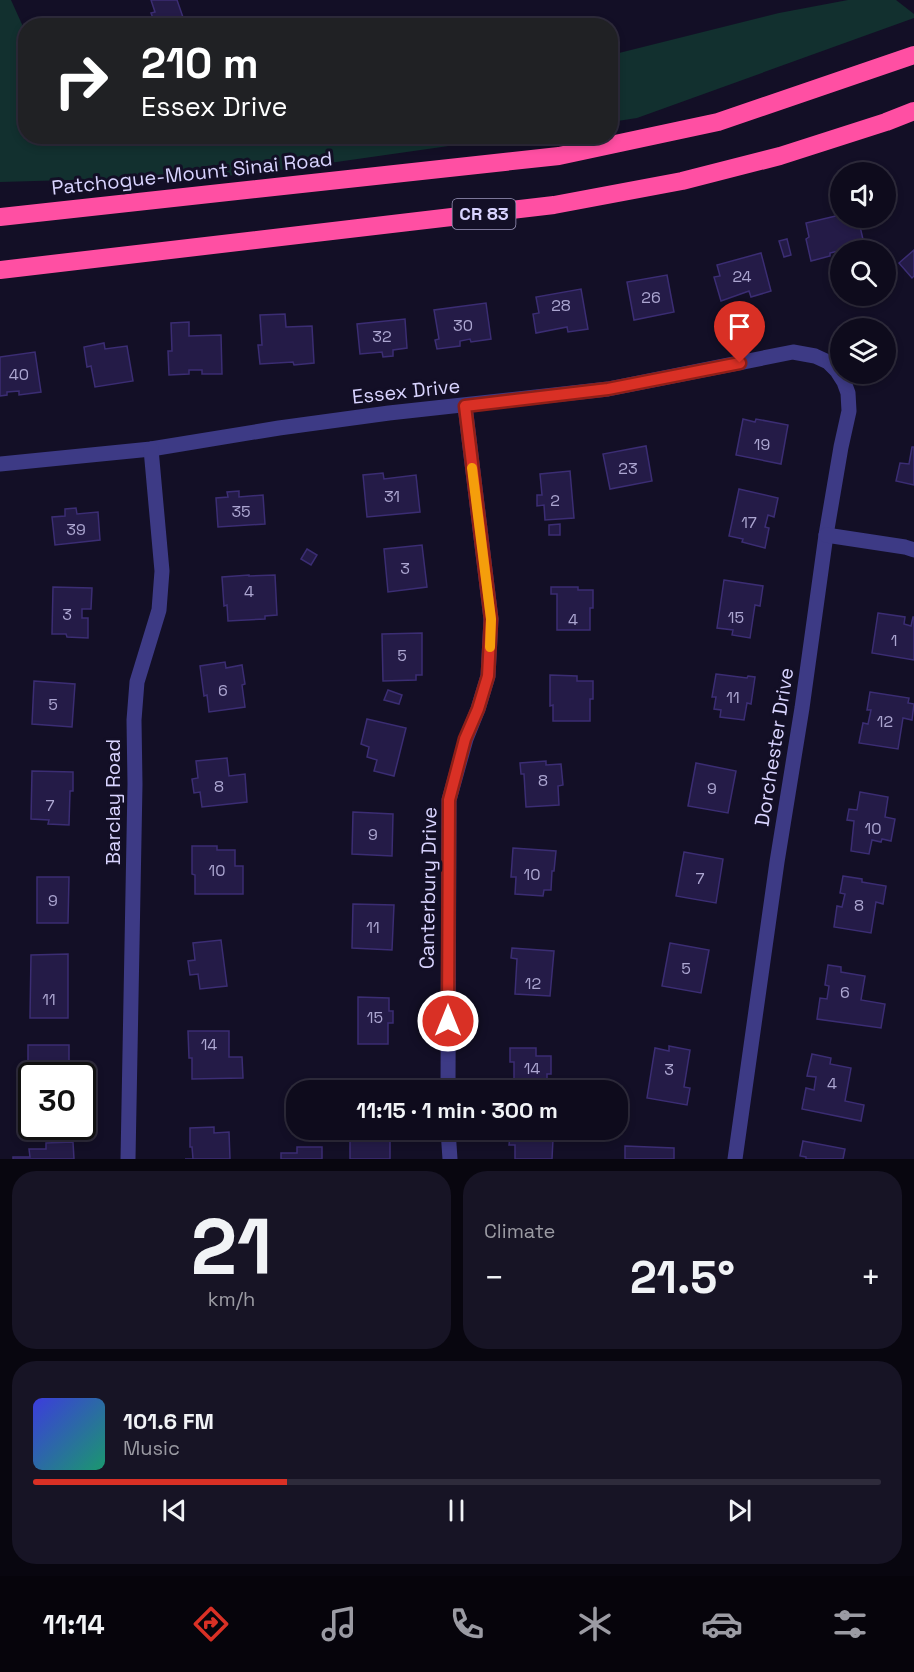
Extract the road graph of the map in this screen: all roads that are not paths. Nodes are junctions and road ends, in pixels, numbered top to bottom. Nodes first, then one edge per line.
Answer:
1 (914, 55) edge
2 (914, 111) edge
3 (618, 143) edge
4 (615, 144) edge
5 (0, 217) edge
6 (0, 270) edge
7 (815, 356) joint
8 (465, 406) junction
9 (151, 449) junction
10 (0, 464) edge
11 (826, 535) junction
12 (914, 550) edge
13 (448, 1080) edge
14 (449, 1140) edge
15 (128, 1159) edge
16 (450, 1159) edge
17 (735, 1159) edge

1 - 3 highway, Patchogue-Mount Sinai Road
2 - 6 highway, CR 83
4 - 5 highway, Patchogue-Mount Sinai Road
7 - 8 street, Essex Drive
7 - 11 street, Dorchester Drive
8 - 9 street, Essex Drive
8 - 13 street, Canterbury Drive
9 - 10 street, Essex Drive
9 - 15 street, Barclay Road
11 - 12 street
11 - 17 street, Dorchester Drive
14 - 16 street

